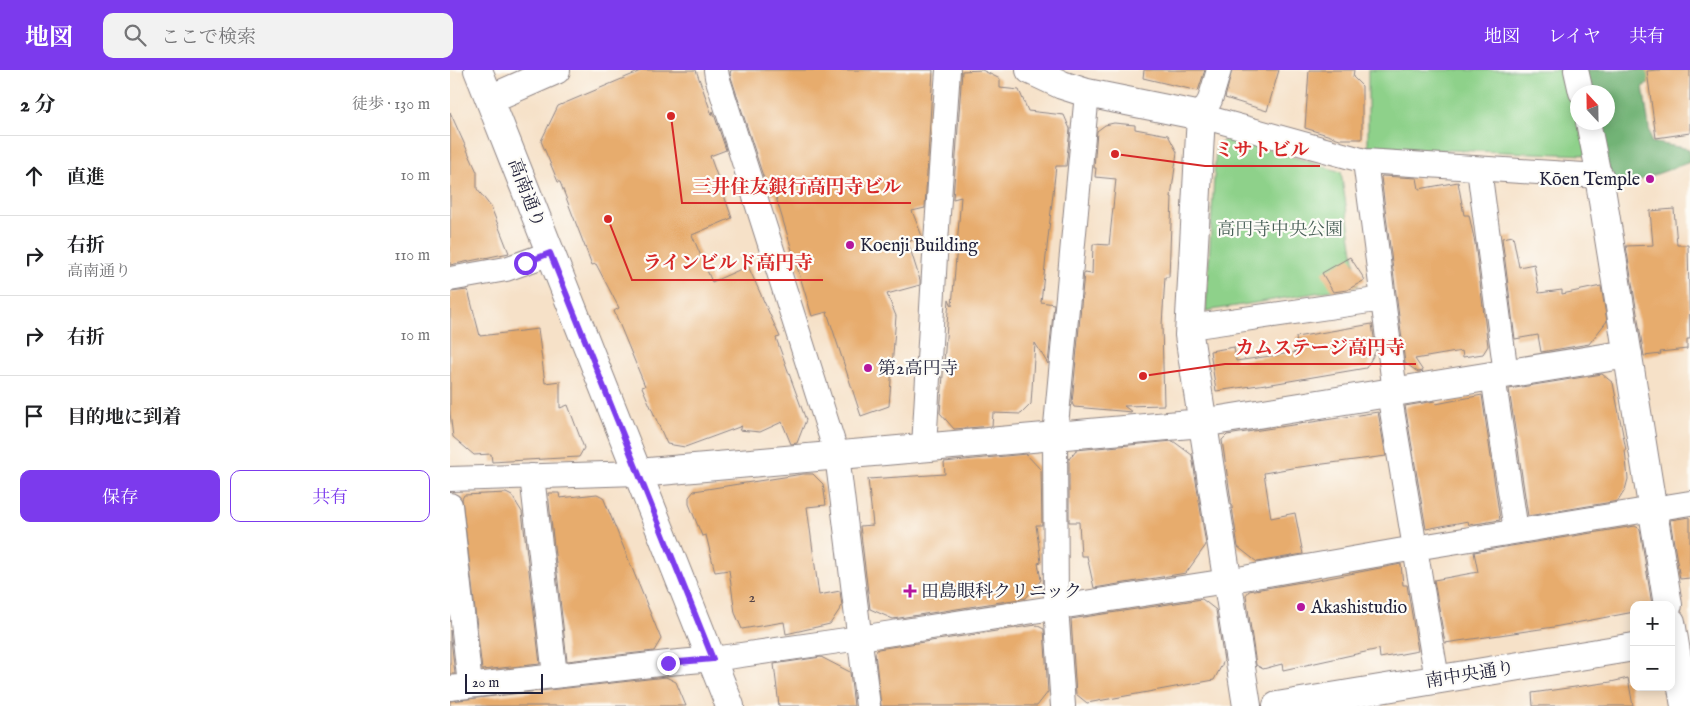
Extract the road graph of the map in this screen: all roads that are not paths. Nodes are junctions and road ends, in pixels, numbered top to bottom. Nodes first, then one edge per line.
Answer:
1 (478, 70) edge
2 (556, 70) edge
3 (716, 70) edge
4 (948, 70) edge
5 (1030, 70) edge
6 (1219, 70) edge
7 (1576, 70) edge
8 (1074, 83) edge
9 (1579, 85) edge
10 (490, 98) junction
11 (1201, 116) junction
12 (1590, 130) edge
13 (1365, 161) junction
14 (1479, 169) junction
15 (1599, 176) junction
16 (550, 253) junction
17 (450, 279) edge
18 (1383, 299) junction
19 (1190, 327) junction
20 (1628, 354) junction
21 (1500, 375) junction
22 (1392, 392) junction
23 (1202, 423) junction
24 (1055, 436) junction
25 (924, 448) junction
26 (837, 455) junction
27 (638, 473) junction
28 (532, 476) junction
29 (450, 479) edge
30 (1690, 503) edge
31 (450, 505) edge
32 (1653, 509) junction
33 (1516, 531) junction
34 (1415, 548) junction
35 (1227, 581) junction
36 (1667, 601) edge
37 (1056, 607) junction
38 (1677, 636) edge
39 (860, 638) junction
40 (1630, 648) edge
41 (713, 659) junction
42 (555, 676) junction
43 (1437, 679) junction
44 (460, 686) edge
45 (730, 706) edge
46 (868, 706) edge
47 (1063, 706) edge
48 (1247, 706) edge
49 (1277, 706) edge
50 (1685, 706) edge

1 - 10 street, 高南通り
2 - 10 street
3 - 26 street
4 - 25 street
5 - 8 street
6 - 11 street
7 - 9 street
8 - 11 street
8 - 24 street
10 - 16 street, 高南通り
11 - 13 street
11 - 19 street
12 - 15 street
13 - 14 street
13 - 18 street
14 - 15 street
14 - 21 street
15 - 20 street
16 - 17 street
16 - 27 street, 高南通り
18 - 19 street
18 - 22 street
19 - 23 street
20 - 21 street
20 - 32 street
21 - 22 street
21 - 33 street
22 - 23 street
22 - 34 street
23 - 24 street
23 - 35 street
24 - 25 street
24 - 37 street
25 - 26 street
26 - 27 street
26 - 39 street
27 - 28 street
27 - 41 street, 高南通り
28 - 29 street
28 - 42 street
30 - 32 street
31 - 44 street
32 - 33 street
32 - 36 street
33 - 34 street
34 - 35 street
34 - 43 street
35 - 37 street
35 - 48 street
37 - 39 street
37 - 47 street
38 - 50 street
39 - 41 street
39 - 46 street
40 - 43 street, 南中央通り
41 - 42 street
41 - 45 street, 高南通り
42 - 44 street
43 - 49 street, 南中央通り

